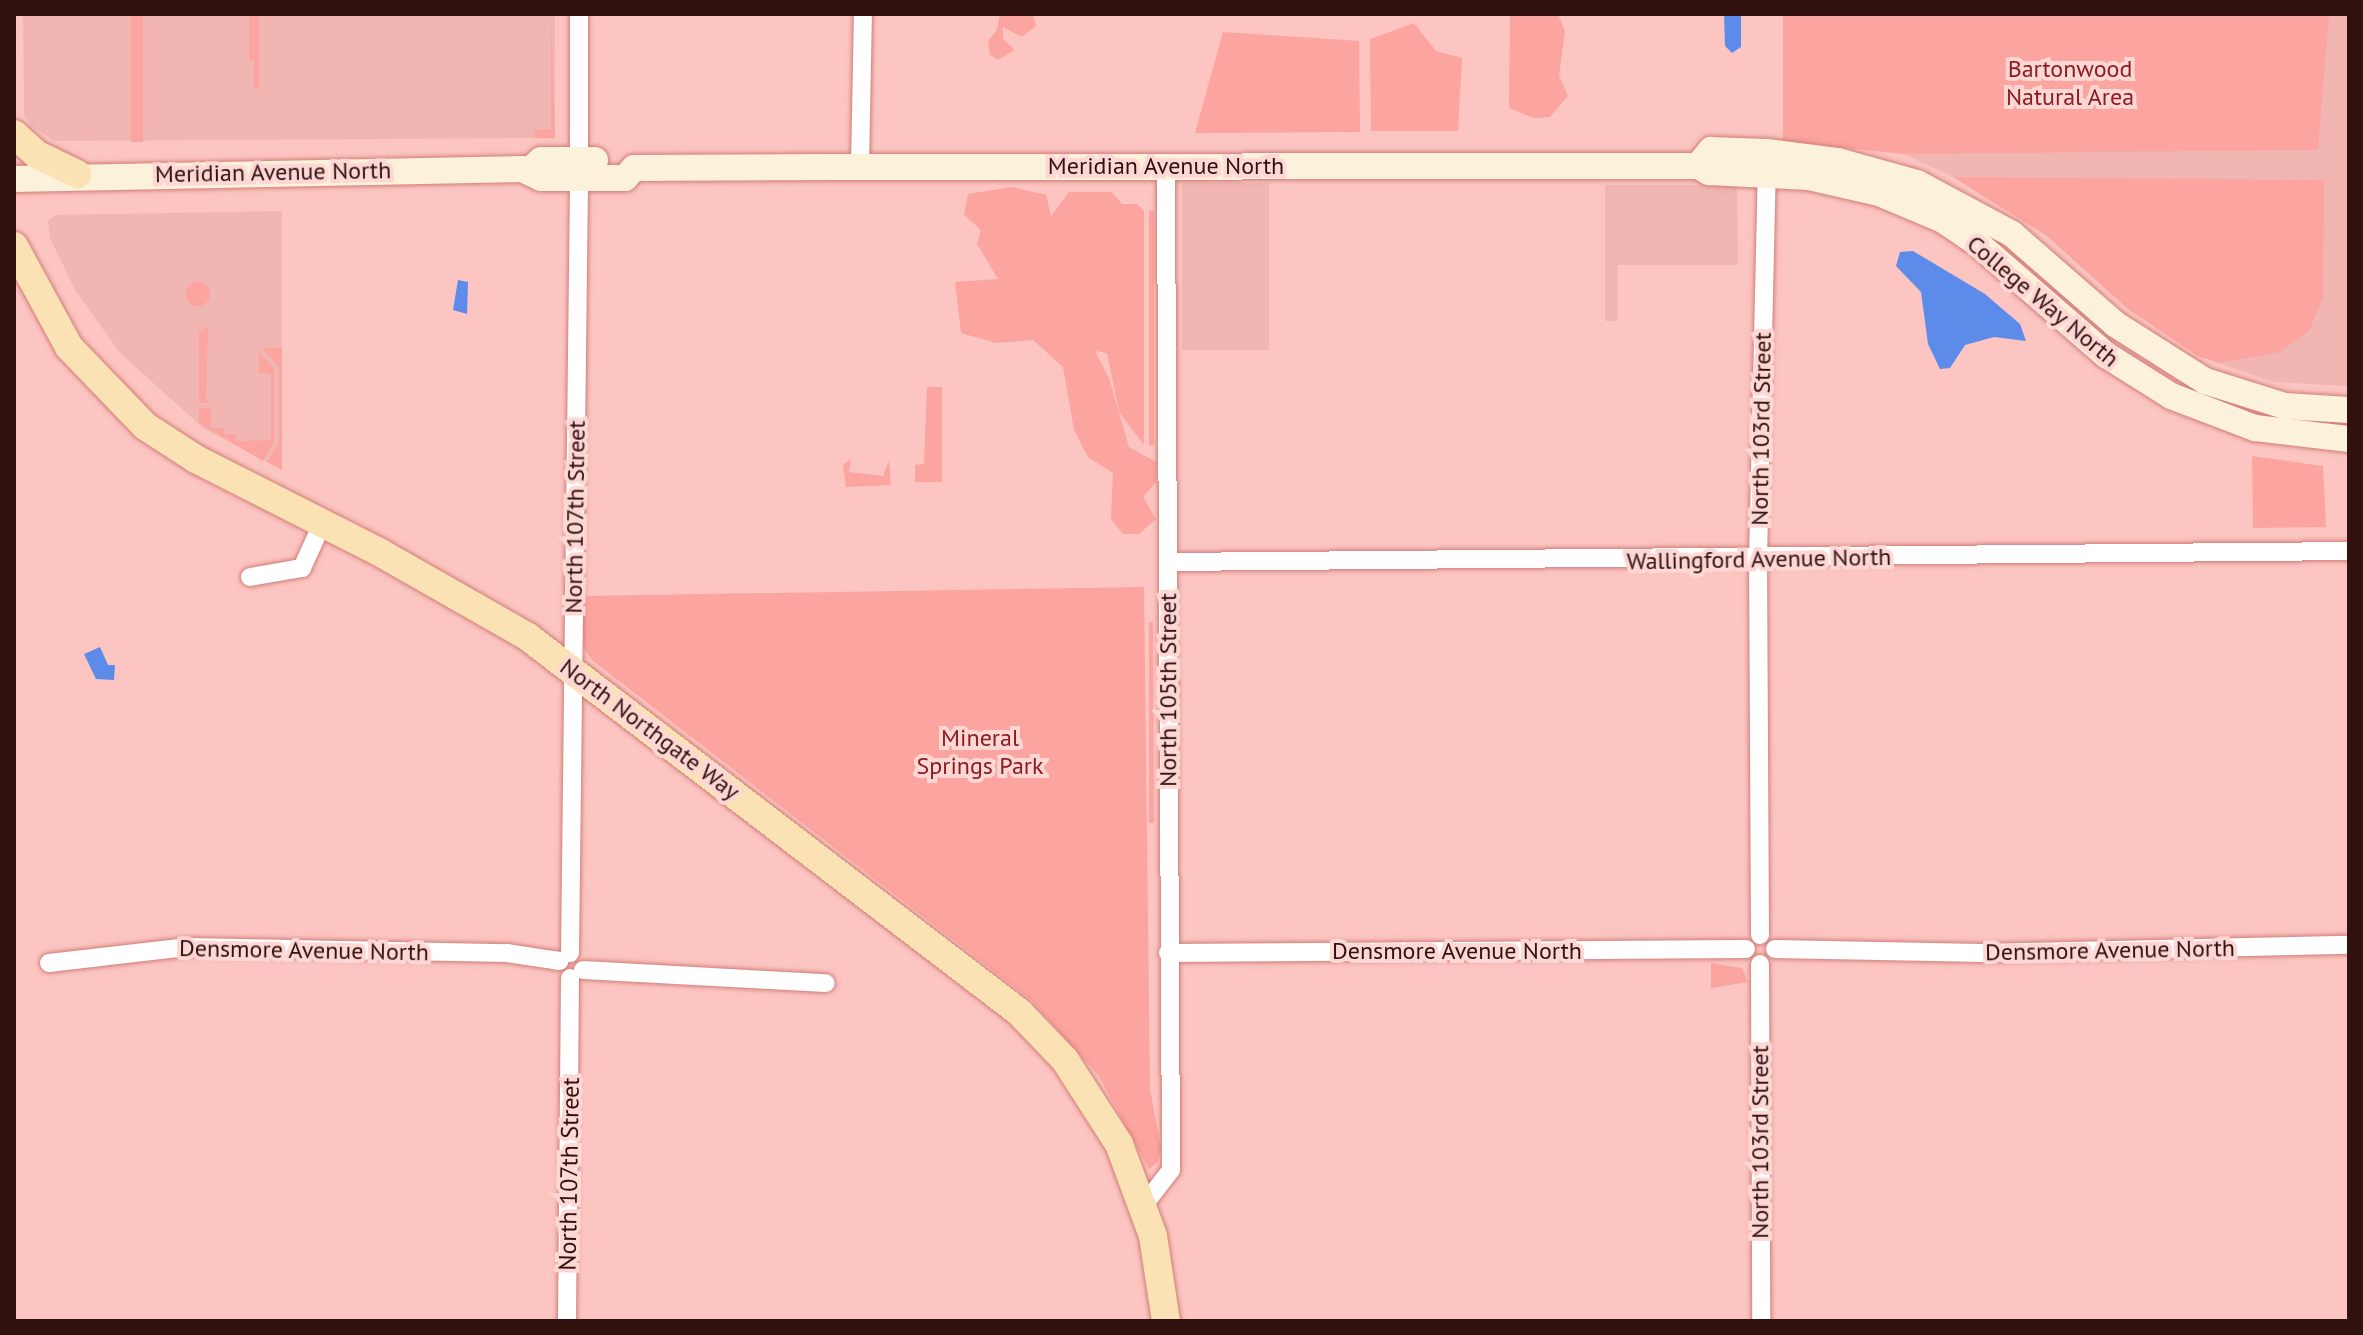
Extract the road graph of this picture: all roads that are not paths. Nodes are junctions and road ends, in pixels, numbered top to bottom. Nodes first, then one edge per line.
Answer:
1 (579, 14) edge
2 (863, 14) edge
3 (14, 134) edge
4 (1166, 166) junction
5 (1698, 166) junction
6 (860, 167) junction
7 (1767, 168) junction
8 (579, 169) junction
9 (77, 174) junction
10 (14, 179) edge
11 (14, 246) edge
12 (2349, 410) edge
13 (2349, 439) edge
14 (323, 522) junction
15 (2349, 551) edge
16 (1758, 559) junction
17 (1168, 562) junction
18 (250, 577) dead end
19 (572, 669) junction
20 (1760, 935) junction
21 (2349, 945) edge
22 (1746, 949) junction
23 (1775, 949) junction
24 (1168, 953) junction
25 (565, 957) junction
26 (49, 963) dead end
27 (1760, 964) junction
28 (576, 974) junction
29 (826, 983) dead end
30 (1144, 1205) junction
31 (567, 1321) edge
32 (1166, 1321) edge
33 (1761, 1321) edge

1 - 8 street, North 107th Street
2 - 6 street
3 - 9 main road
4 - 5 street, Meridian Avenue North
4 - 6 street, Meridian Avenue North
4 - 17 street, North 105th Street
5 - 7 street, College Way North
5 - 12 street, College Way North
6 - 8 street, Meridian Avenue North
7 - 13 street, College Way North
7 - 16 street, North 103rd Street
8 - 9 street, Meridian Avenue North
8 - 19 street, North 107th Street
9 - 10 street, Meridian Avenue North
11 - 14 main road, North Northgate Way
14 - 18 street
14 - 19 main road, North Northgate Way
15 - 16 street, Wallingford Avenue North
16 - 17 street, Wallingford Avenue North
16 - 20 street, North 103rd Street
17 - 24 street, North 105th Street
19 - 25 street, North 107th Street
19 - 30 main road, North Northgate Way
20 - 22 street
20 - 23 street
21 - 23 street, Densmore Avenue North
22 - 24 street, Densmore Avenue North
22 - 27 street
23 - 27 street
24 - 30 street, North 105th Street
25 - 26 street, Densmore Avenue North
25 - 28 street
27 - 33 street, North 103rd Street
28 - 29 street
28 - 31 street, North 107th Street
30 - 32 main road, North Northgate Way

